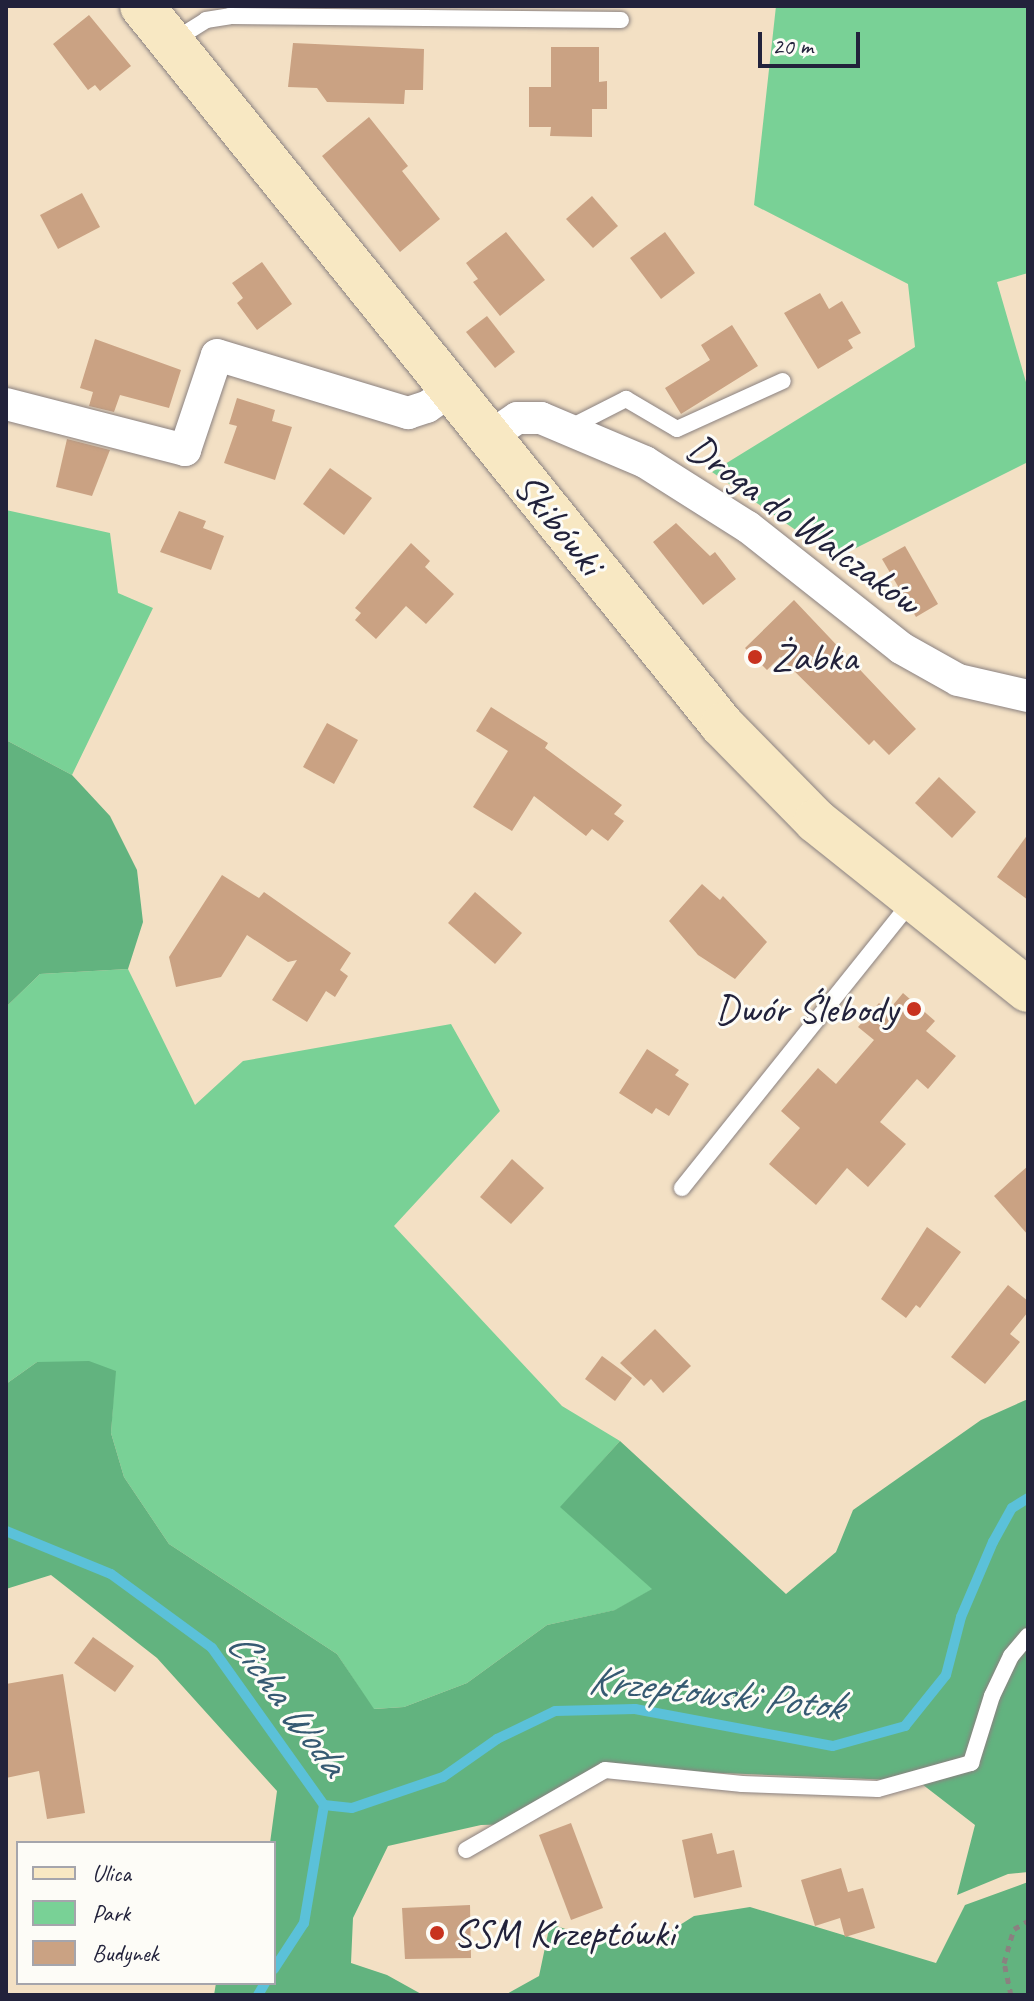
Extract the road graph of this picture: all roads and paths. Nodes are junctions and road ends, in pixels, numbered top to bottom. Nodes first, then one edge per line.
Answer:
1 (142, 6) edge
2 (621, 20) dead end
3 (172, 42) junction
4 (783, 381) dead end
5 (451, 390) junction
6 (6, 404) edge
7 (571, 427) junction
8 (489, 437) junction
9 (1028, 696) edge
10 (912, 901) junction
11 (1028, 990) edge
12 (682, 1188) dead end
13 (1028, 1636) edge
14 (466, 1850) dead end
15 (1028, 1921) edge
16 (1011, 1995) edge

1 - 3 main road, Skibówki
2 - 3 lane
3 - 5 main road, Skibówki
4 - 7 lane
5 - 6 street
5 - 8 main road, Skibówki
7 - 8 street, Droga do Walczaków
7 - 9 street, Droga do Walczaków
8 - 10 main road, Skibówki
10 - 11 main road, Skibówki
10 - 12 lane
13 - 14 lane
15 - 16 path

